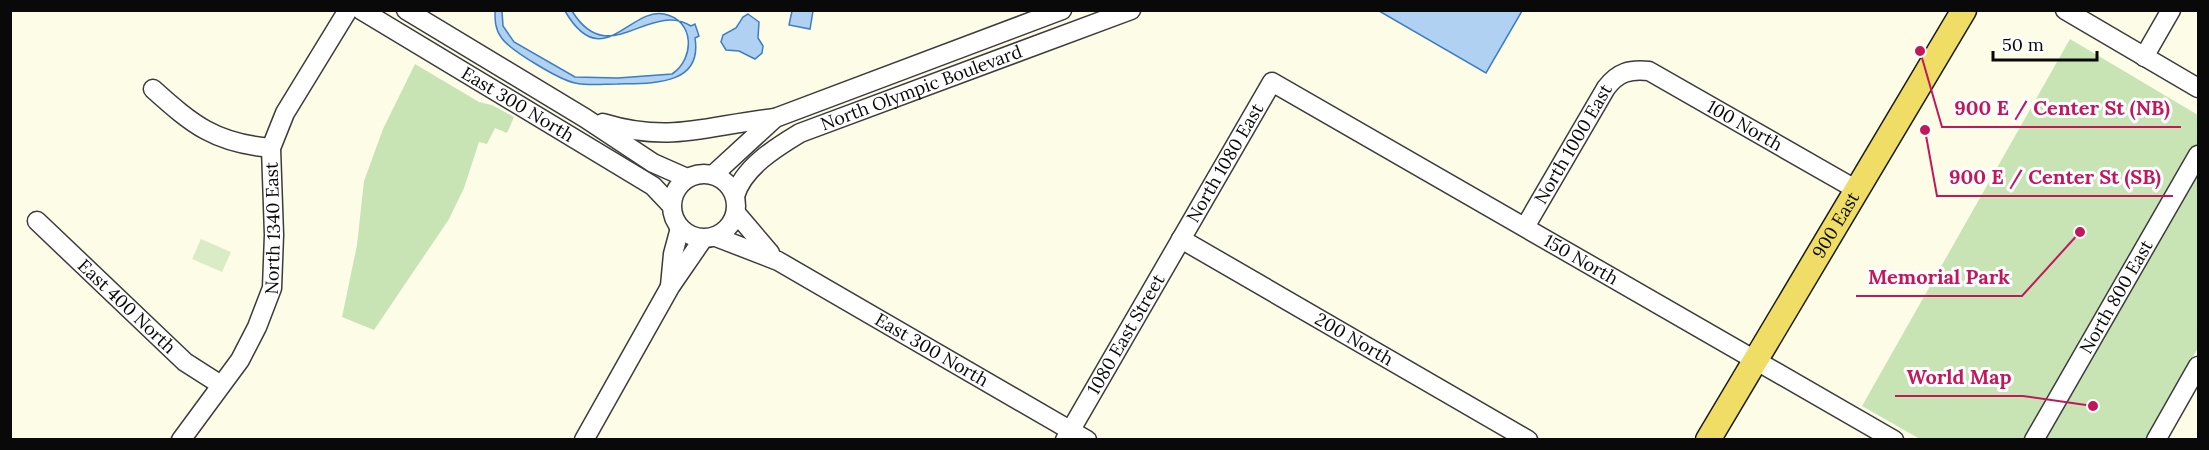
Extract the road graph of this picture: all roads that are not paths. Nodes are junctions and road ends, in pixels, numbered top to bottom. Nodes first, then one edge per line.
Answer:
1 (348, 10) edge
2 (361, 10) edge
3 (406, 10) edge
4 (1062, 10) edge
5 (1131, 10) edge
6 (1964, 10) edge
7 (2065, 10) edge
8 (2171, 10) edge
9 (2144, 57) junction
10 (1629, 71) joint
11 (1269, 87) joint
12 (2199, 88) edge
13 (153, 89) dead end
14 (585, 118) junction
15 (775, 118) junction
16 (271, 148) junction
17 (2199, 155) edge
18 (713, 175) junction
19 (687, 178) junction
20 (1857, 190) junction
21 (735, 204) junction
22 (671, 205) junction
23 (37, 221) dead end
24 (1525, 227) junction
25 (680, 228) junction
26 (709, 238) junction
27 (1181, 239) junction
28 (778, 261) junction
29 (670, 286) junction
30 (1756, 359) junction
31 (2199, 366) edge
32 (221, 386) junction
33 (1068, 435) edge
34 (181, 440) edge
35 (584, 440) edge
36 (1087, 440) edge
37 (1528, 440) edge
38 (1708, 440) edge
39 (1894, 440) edge
40 (2034, 440) edge
41 (2156, 440) edge

1 - 16 street, North 1340 East
2 - 22 street, East 300 North
3 - 14 street, East 300 North
4 - 15 street, North Olympic Boulevard
5 - 21 street, North Olympic Boulevard
6 - 20 main road, 900 East
7 - 9 street
8 - 9 street
9 - 12 street
10 - 20 street, 100 North
10 - 24 street, North 1000 East
11 - 24 street, 150 North
11 - 27 street, North 1080 East
13 - 16 street
14 - 15 street
14 - 19 street, East 300 North
15 - 18 street, North Olympic Boulevard
16 - 32 street, North 1340 East
17 - 40 street, North 800 East
18 - 19 street
18 - 21 street
19 - 22 street
20 - 30 main road, 900 East
21 - 26 street
21 - 28 street, East 300 North
22 - 25 street
23 - 32 street, East 400 North
24 - 30 street, 150 North
25 - 26 street
25 - 29 street
26 - 28 street, East 300 North
26 - 29 street
27 - 33 street, 1080 East Street
27 - 37 street, 200 North
28 - 33 street, East 300 North
29 - 35 street
30 - 38 main road, 900 East
30 - 39 street, 150 North
31 - 41 street
32 - 34 street, North 1340 East
33 - 36 street, East 300 North

